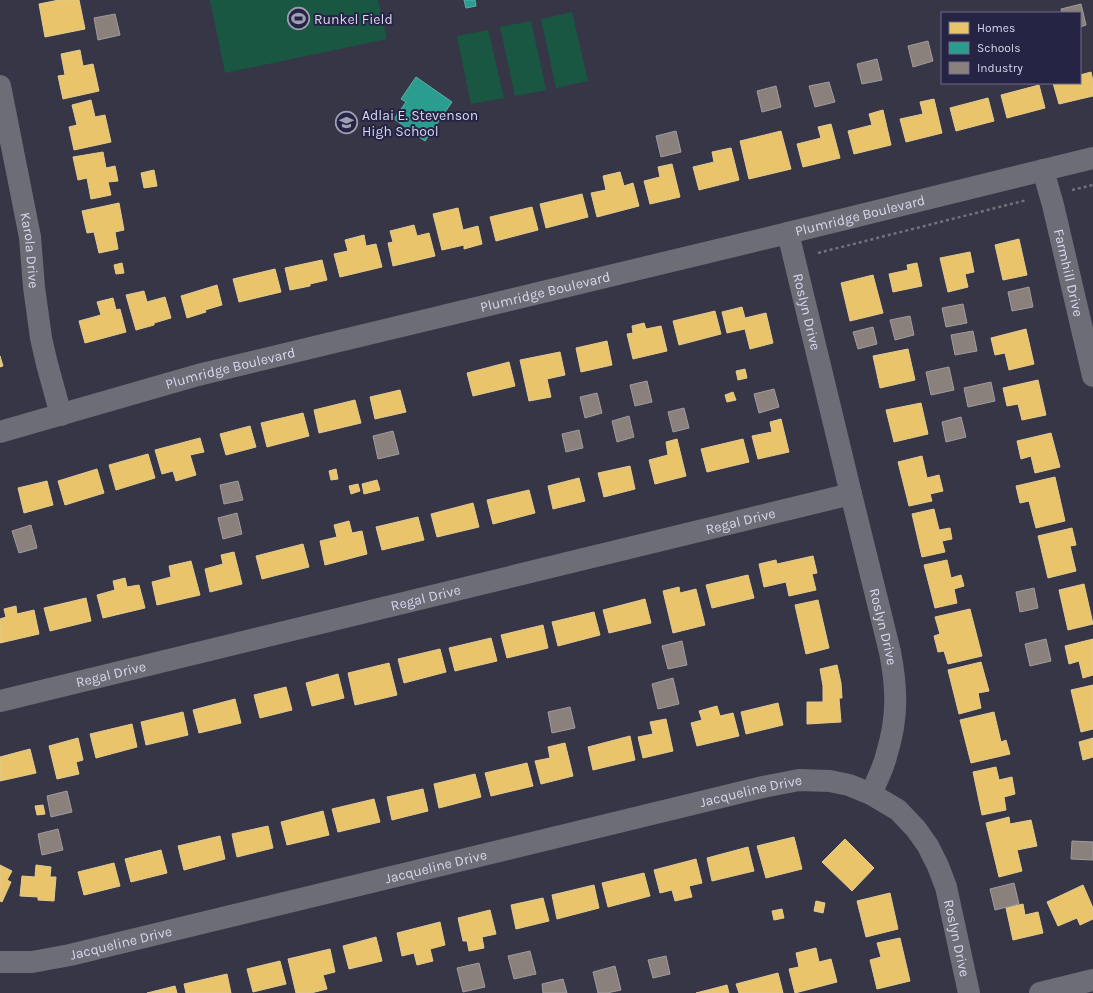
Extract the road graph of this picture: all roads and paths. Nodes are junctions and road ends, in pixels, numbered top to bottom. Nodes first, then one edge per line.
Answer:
1 (0, 86) edge
2 (6, 147) edge
3 (1093, 158) edge
4 (1043, 170) junction
5 (1093, 184) edge
6 (1072, 190) dead end
7 (1027, 200) dead end
8 (788, 233) junction
9 (818, 253) dead end
10 (1093, 376) edge
11 (61, 415) junction
12 (0, 432) edge
13 (851, 494) junction
14 (0, 700) edge
15 (871, 794) junction
16 (0, 962) edge
17 (1093, 980) edge
18 (969, 993) edge
19 (1040, 993) edge

1 - 2 street, Karola Drive
2 - 11 street, Karola Drive
3 - 4 street, Plumridge Boulevard
4 - 8 street, Plumridge Boulevard
4 - 10 street, Farmhill Drive
5 - 6 path
7 - 9 path
8 - 11 street, Plumridge Boulevard
8 - 13 street, Roslyn Drive
11 - 12 street, Plumridge Boulevard
13 - 14 street, Regal Drive
13 - 15 street, Roslyn Drive
15 - 16 street, Jacqueline Drive
15 - 18 street, Roslyn Drive
17 - 19 street

